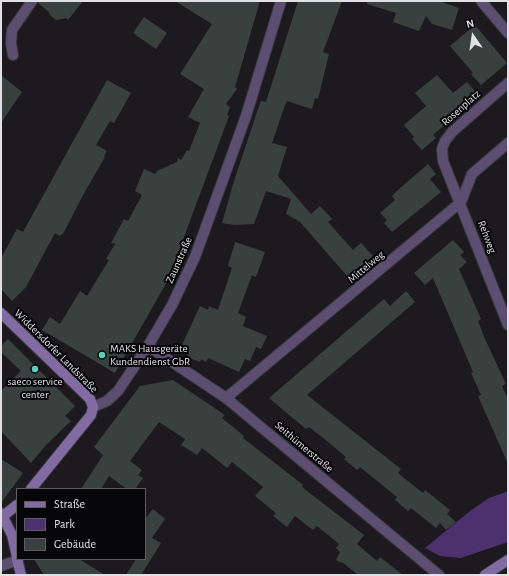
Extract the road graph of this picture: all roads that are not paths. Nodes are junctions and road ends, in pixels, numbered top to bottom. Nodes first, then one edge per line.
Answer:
1 (32, 1) edge
2 (281, 1) edge
3 (481, 1) edge
4 (508, 33) edge
5 (13, 56) dead end
6 (508, 83) edge
7 (508, 143) edge
8 (460, 202) junction
9 (1, 312) edge
10 (508, 325) edge
11 (148, 346) junction
12 (226, 398) junction
13 (93, 407) junction
14 (32, 488) edge
15 (16, 505) edge
16 (2, 514) edge
17 (16, 554) edge
18 (16, 559) edge
19 (17, 560) edge
20 (508, 560) edge
21 (1, 566) edge
22 (20, 575) edge
23 (439, 575) edge
24 (485, 575) edge

1 - 5 street
2 - 11 street, Zaunstraße
3 - 4 street
6 - 8 street, Rosenplatz
7 - 8 street, Mittelweg
8 - 10 street, Rehweg
8 - 12 street, Mittelweg
9 - 13 street, Widdersdorfer Landstraße
11 - 12 street, Seithümerstraße
11 - 13 street, Zaunstraße
12 - 23 street, Seithümerstraße
13 - 14 street
15 - 16 street
16 - 17 street
18 - 21 street
19 - 22 street
20 - 24 street

